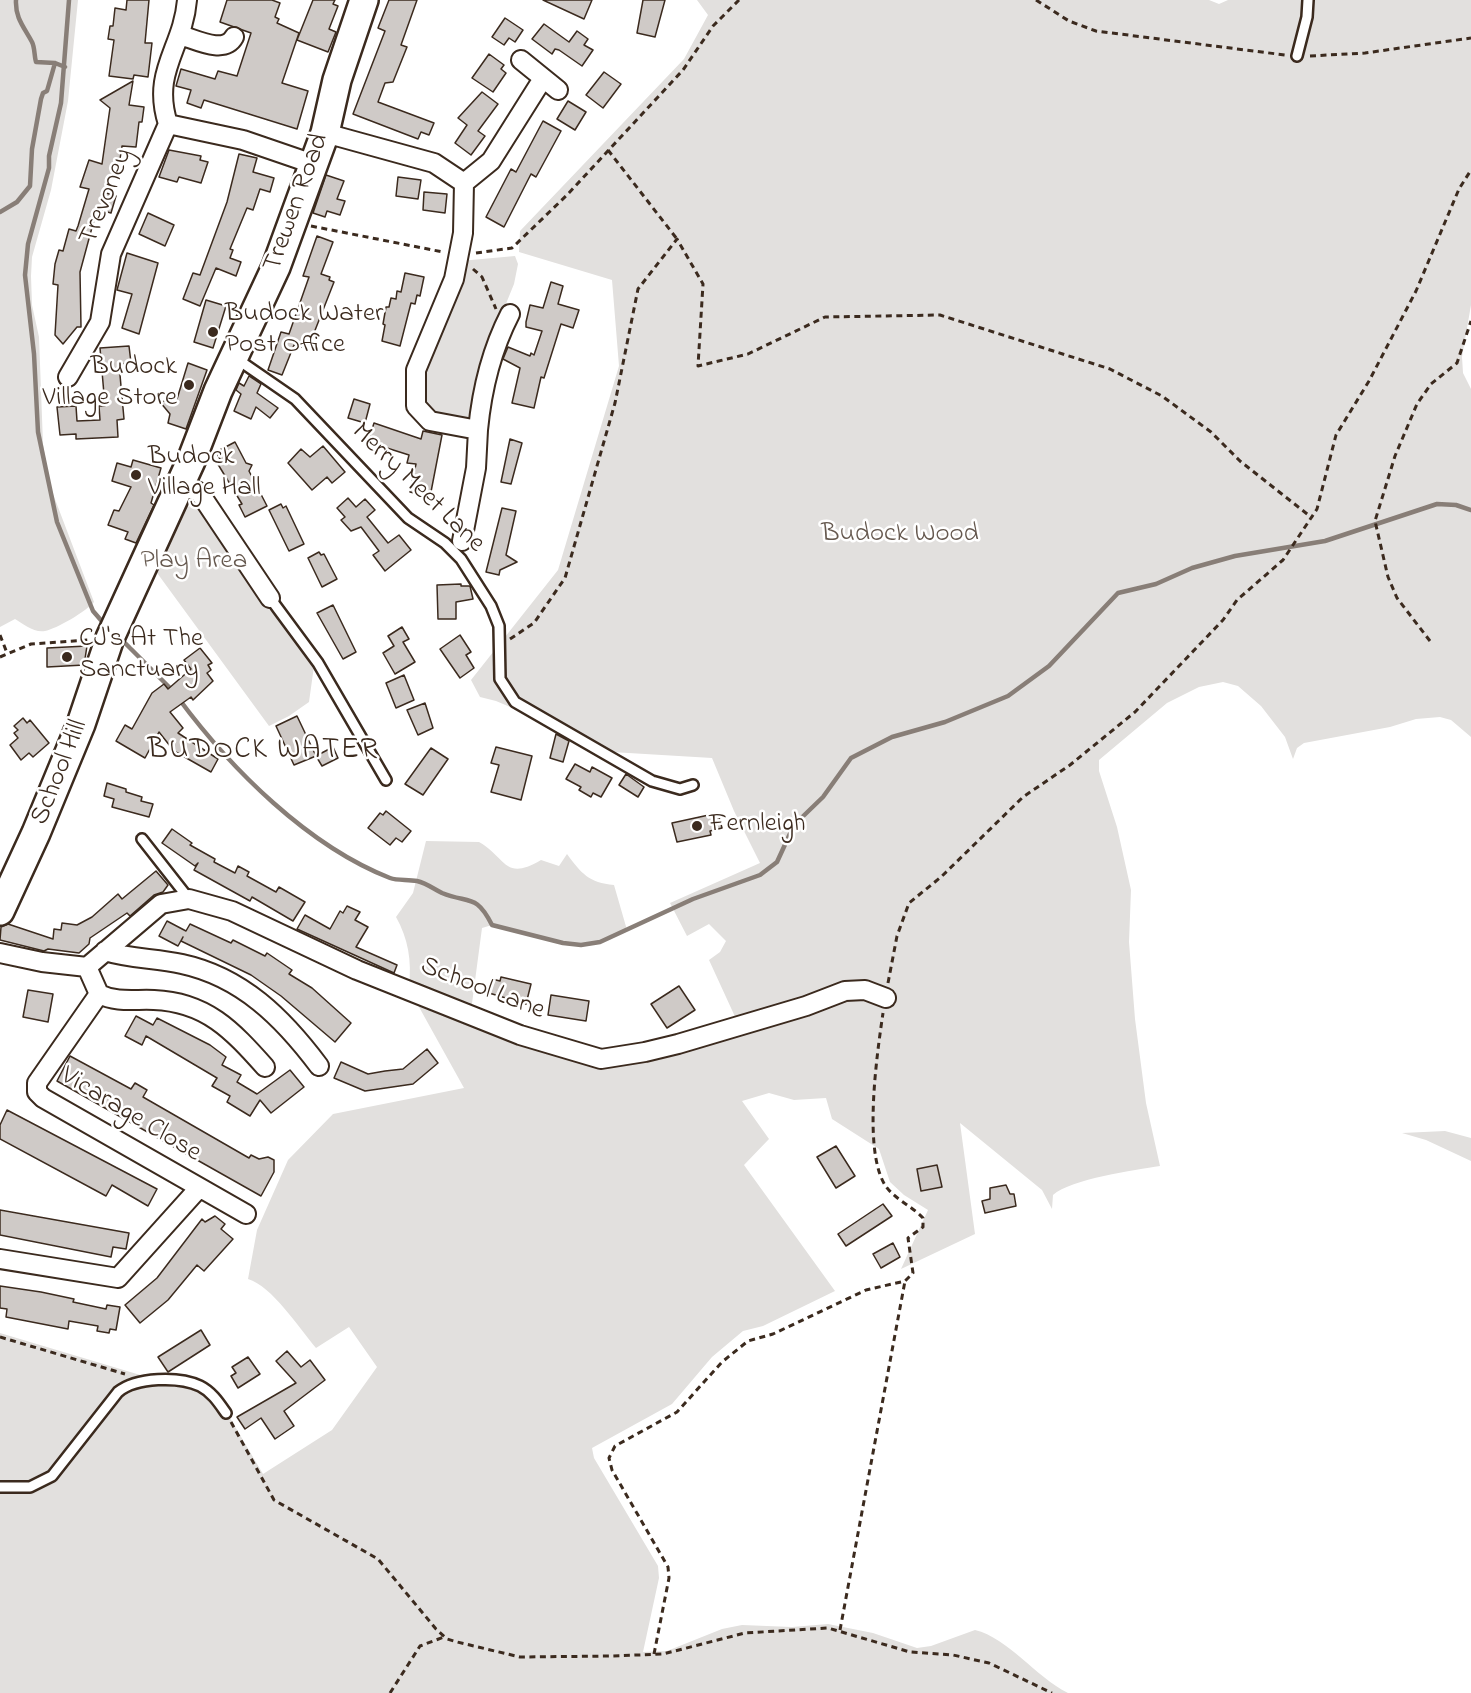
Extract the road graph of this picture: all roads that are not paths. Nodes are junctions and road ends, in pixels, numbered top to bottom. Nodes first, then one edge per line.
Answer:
1 (187, 0) edge
2 (364, 0) edge
3 (1308, 0) edge
4 (180, 35) junction
5 (234, 38) dead end
6 (1296, 56) road end
7 (520, 60) dead end
8 (542, 80) junction
9 (558, 90) dead end
10 (168, 124) junction
11 (325, 133) junction
12 (313, 164) junction
13 (464, 183) junction
14 (508, 318) road end
15 (235, 357) junction
16 (68, 376) dead end
17 (478, 430) junction
18 (180, 485) junction
19 (462, 541) dead end
20 (270, 598) joint
21 (130, 599) joint
22 (386, 780) dead end
23 (693, 785) dead end
24 (142, 840) dead end
25 (189, 899) junction
26 (0, 911) edge
27 (105, 951) junction
28 (0, 953) edge
29 (87, 967) junction
30 (99, 994) junction
31 (886, 998) road end
32 (262, 1057) dead end
33 (319, 1066) dead end
34 (199, 1188) junction
35 (246, 1214) dead end
36 (0, 1258) edge
37 (226, 1413) road end
38 (0, 1487) edge

1 - 4 street
2 - 11 street, Trewen Road
3 - 6 lane
4 - 5 street
4 - 10 street
7 - 8 street
8 - 9 street
8 - 13 street
10 - 12 street
10 - 16 street, Trevoney
11 - 12 street, Trewen Road
11 - 13 street
12 - 15 street, Trewen Road
13 - 17 street
14 - 17 street
15 - 18 street, Trewen Road
15 - 23 lane, Merry Meet Lane
17 - 19 street
18 - 20 street
18 - 21 street, Trewen Road
20 - 22 lane
21 - 26 street, School Hill
24 - 25 lane
25 - 27 street, School Lane
25 - 31 street, School Lane
27 - 29 street, School Lane
27 - 33 street
28 - 29 street
29 - 30 street
30 - 32 street
30 - 34 street, Vicarage Close
34 - 35 street, Vicarage Close
34 - 36 street, Vicarage Close
37 - 38 lane

